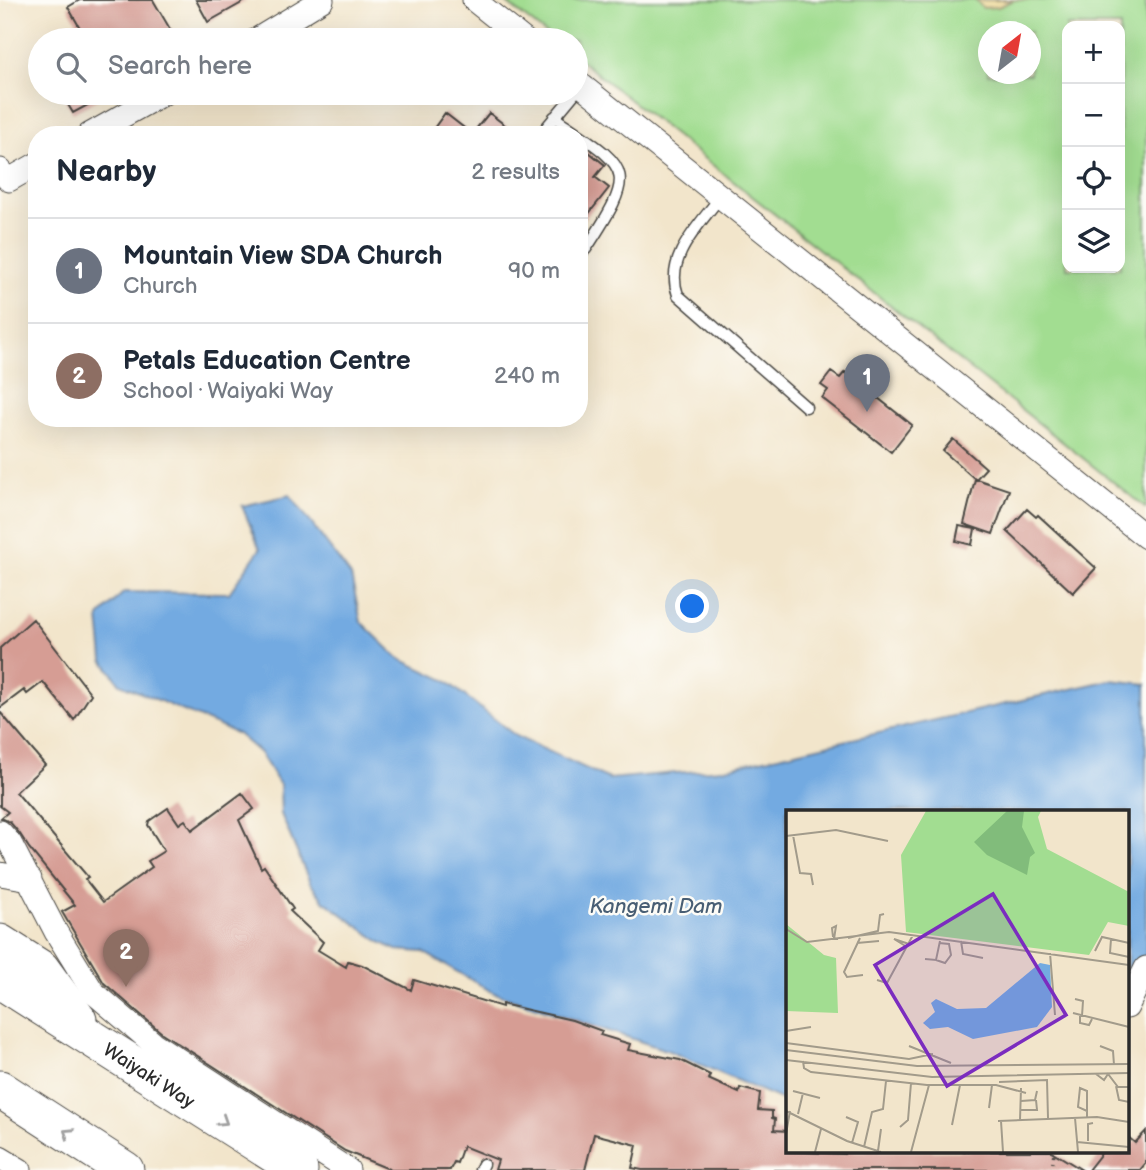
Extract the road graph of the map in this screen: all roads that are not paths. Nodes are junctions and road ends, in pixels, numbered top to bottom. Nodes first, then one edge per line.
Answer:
1 (474, 0) edge
2 (310, 3) edge
3 (274, 28) edge
4 (509, 28) edge
5 (588, 96) edge
6 (143, 105) edge
7 (564, 105) edge
8 (554, 117) junction
9 (105, 126) edge
10 (547, 126) edge
11 (566, 126) edge
12 (588, 143) edge
13 (28, 169) edge
14 (0, 170) edge
15 (720, 197) junction
16 (588, 246) edge
17 (806, 407) dead end
18 (1146, 537) edge
19 (0, 832) edge
20 (0, 874) edge
21 (30, 879) junction
22 (0, 943) edge
23 (1146, 968) edge
24 (0, 980) edge
25 (1128, 1005) edge
26 (89, 1035) junction
27 (0, 1089) edge
28 (125, 1170) edge
29 (299, 1170) edge
30 (348, 1170) edge

1 - 4 street
2 - 3 street
5 - 15 street
6 - 9 street
7 - 8 lane
8 - 10 lane
8 - 11 lane
12 - 16 lane
13 - 14 street
15 - 17 lane
15 - 18 street
19 - 21 street
20 - 21 street
21 - 30 street
22 - 26 highway
23 - 25 street
24 - 26 highway, Waiyaki Way
26 -> 29 highway, Waiyaki Way
28 -> 27 highway

